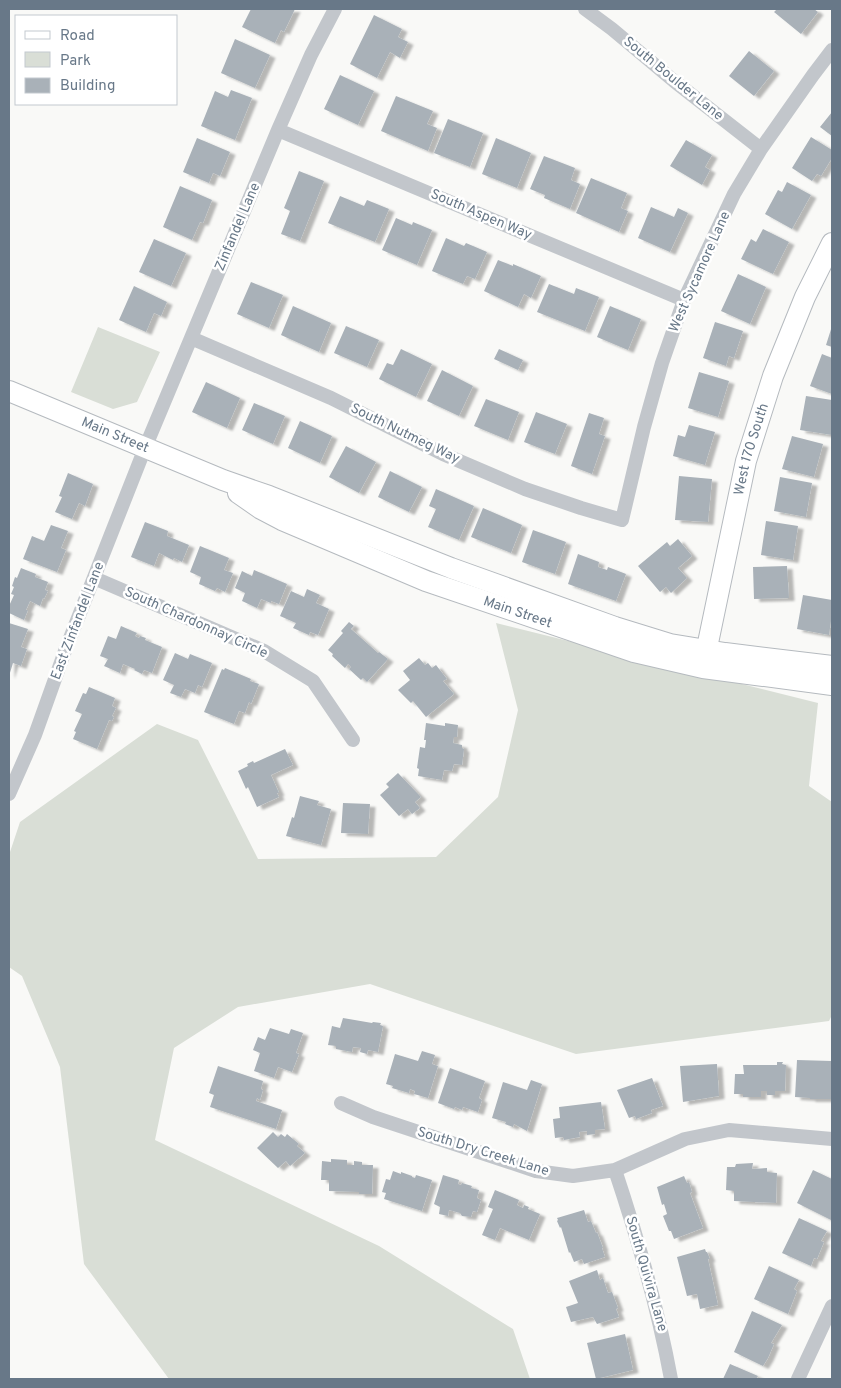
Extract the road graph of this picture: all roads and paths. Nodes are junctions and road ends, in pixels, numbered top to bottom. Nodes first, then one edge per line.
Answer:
1 (335, 9) edge
2 (585, 9) edge
3 (832, 50) edge
4 (278, 130) junction
5 (761, 149) junction
6 (832, 243) edge
7 (684, 300) junction
8 (191, 338) junction
9 (9, 390) edge
10 (145, 448) junction
11 (622, 520) joint
12 (94, 578) junction
13 (705, 659) junction
14 (832, 666) edge
15 (832, 685) edge
16 (353, 740) dead end
17 (9, 794) edge
18 (341, 1103) dead end
19 (832, 1139) edge
20 (615, 1170) junction
21 (832, 1306) edge
22 (671, 1379) edge
23 (798, 1379) edge

1 - 4 street, Zinfandel Lane
2 - 5 street, South Boulder Lane
3 - 5 street, West Sycamore Lane
4 - 7 street, South Aspen Way
4 - 8 street, Zinfandel Lane
5 - 7 street, West Sycamore Lane
6 - 13 street, West 170 South
7 - 11 street, West Sycamore Lane
8 - 10 street, Zinfandel Lane
8 - 11 street, South Nutmeg Way
9 - 10 street, Main Street
10 - 12 street, East Zinfandel Lane
10 - 13 street, Main Street
12 - 16 street, South Chardonnay Circle
12 - 17 street, East Zinfandel Lane
13 - 14 street, Main Street
13 - 15 street, Main Street
18 - 20 street, South Dry Creek Lane
19 - 20 street, South Dry Creek Lane
20 - 22 street, South Quivira Lane
21 - 23 street

